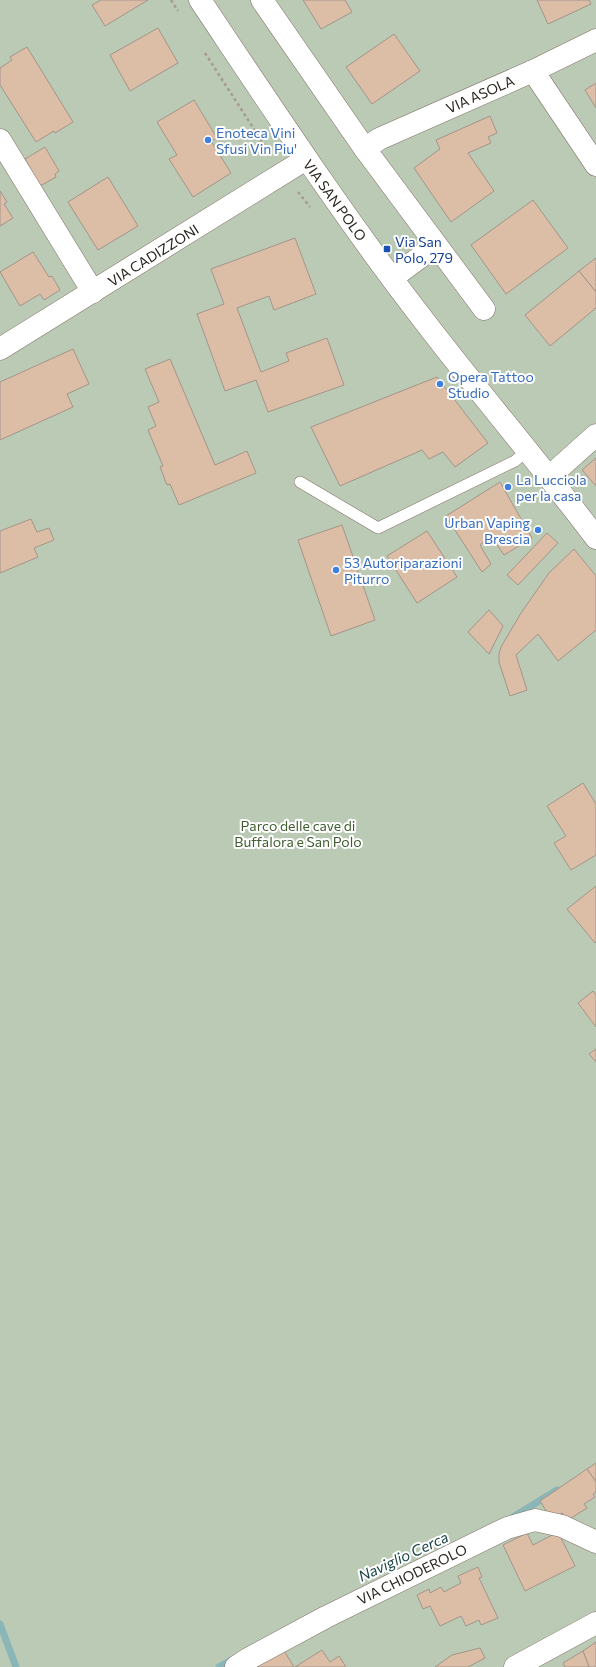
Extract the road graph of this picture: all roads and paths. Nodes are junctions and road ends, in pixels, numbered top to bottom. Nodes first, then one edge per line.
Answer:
1 (200, 0) edge
2 (262, 0) edge
3 (596, 40) edge
4 (533, 71) junction
5 (0, 140) edge
6 (365, 149) junction
7 (306, 159) junction
8 (596, 165) edge
9 (435, 246) junction
10 (392, 278) junction
11 (93, 292) junction
12 (484, 309) dead end
13 (0, 349) edge
14 (596, 436) edge
15 (528, 450) junction
16 (549, 477) junction
17 (300, 482) dead end
18 (596, 538) edge
19 (596, 1542) edge
20 (596, 1623) edge
21 (236, 1667) edge
22 (515, 1667) edge

1 - 7 street, VIA SAN POLO
2 - 6 street
3 - 4 street, VIA ASOLA
4 - 6 street, VIA ASOLA
4 - 8 street
5 - 11 street
6 - 9 street
7 - 10 street, VIA SAN POLO
7 - 11 street, VIA CADIZZONI
9 - 10 street
9 - 12 street
10 - 15 street, VIA SAN POLO
11 - 13 street, VIA CADIZZONI
14 - 16 street
15 - 16 street, VIA SAN POLO
15 - 17 lane
16 - 18 street, VIA SAN POLO
19 - 21 street, VIA CHIODEROLO
20 - 22 street

